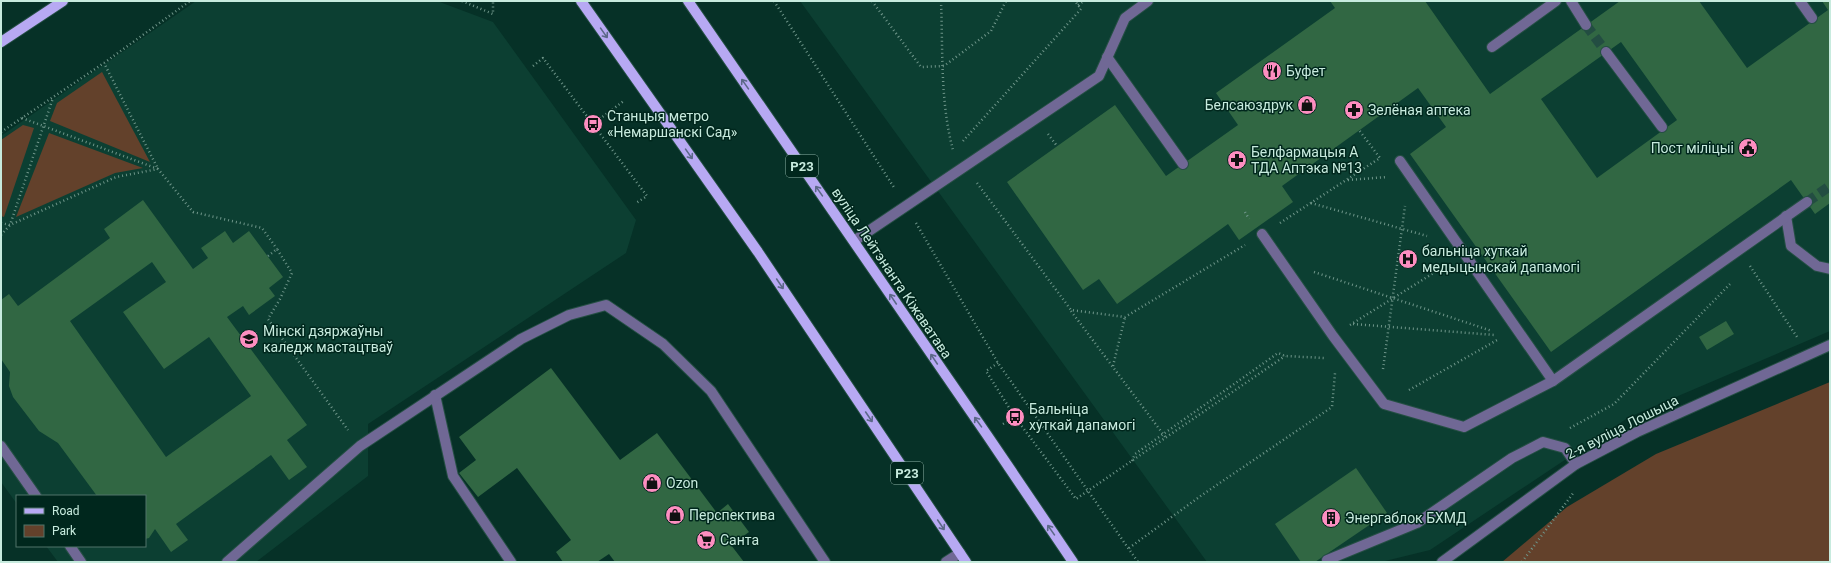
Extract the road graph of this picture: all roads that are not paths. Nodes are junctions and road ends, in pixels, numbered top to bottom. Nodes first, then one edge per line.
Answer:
1 (63, 1) edge
2 (581, 1) edge
3 (688, 1) edge
4 (1148, 1) edge
5 (1556, 1) edge
6 (1571, 1) edge
7 (1800, 1) edge
8 (1812, 18) dead end
9 (1586, 25) tunnel mouth
10 (1, 42) edge
11 (1492, 47) dead end
12 (1606, 52) tunnel mouth
13 (1107, 57) junction
14 (1662, 127) dead end
15 (1400, 162) dead end
16 (1183, 164) dead end
17 (1806, 202) tunnel mouth
18 (1786, 216) junction
19 (1262, 234) road end
20 (854, 242) junction
21 (1830, 269) edge
22 (1830, 345) edge
23 (1553, 381) junction
24 (435, 395) junction
25 (1, 446) edge
26 (1576, 464) junction
27 (35, 495) edge
28 (71, 547) edge
29 (960, 553) junction
30 (1327, 560) dead end
31 (81, 562) edge
32 (227, 562) edge
33 (511, 562) edge
34 (825, 562) edge
35 (946, 562) edge
36 (966, 562) edge
37 (1073, 562) edge
38 (1442, 562) edge

1 - 10 main road
2 -> 29 main road, Р23
20 -> 3 main road, вуліца Лейтэнанта Кіжаватава / Р23
4 - 13 street
5 - 11 street
6 - 9 street
7 - 8 street
12 - 14 street
13 - 16 street
13 - 20 street
15 - 23 street
17 - 18 street
18 - 21 street
18 - 23 street
19 - 23 street
37 -> 20 main road, вуліца Лейтэнанта Кіжаватава / Р23
22 - 26 street, 2-я вуліца Лошыца
24 - 32 street
24 - 33 street
24 - 34 street
25 - 27 street
26 - 30 street
26 - 38 street, 2-я вуліца Лошыца
28 - 31 street
29 - 35 street
29 - 36 main road, Р23

